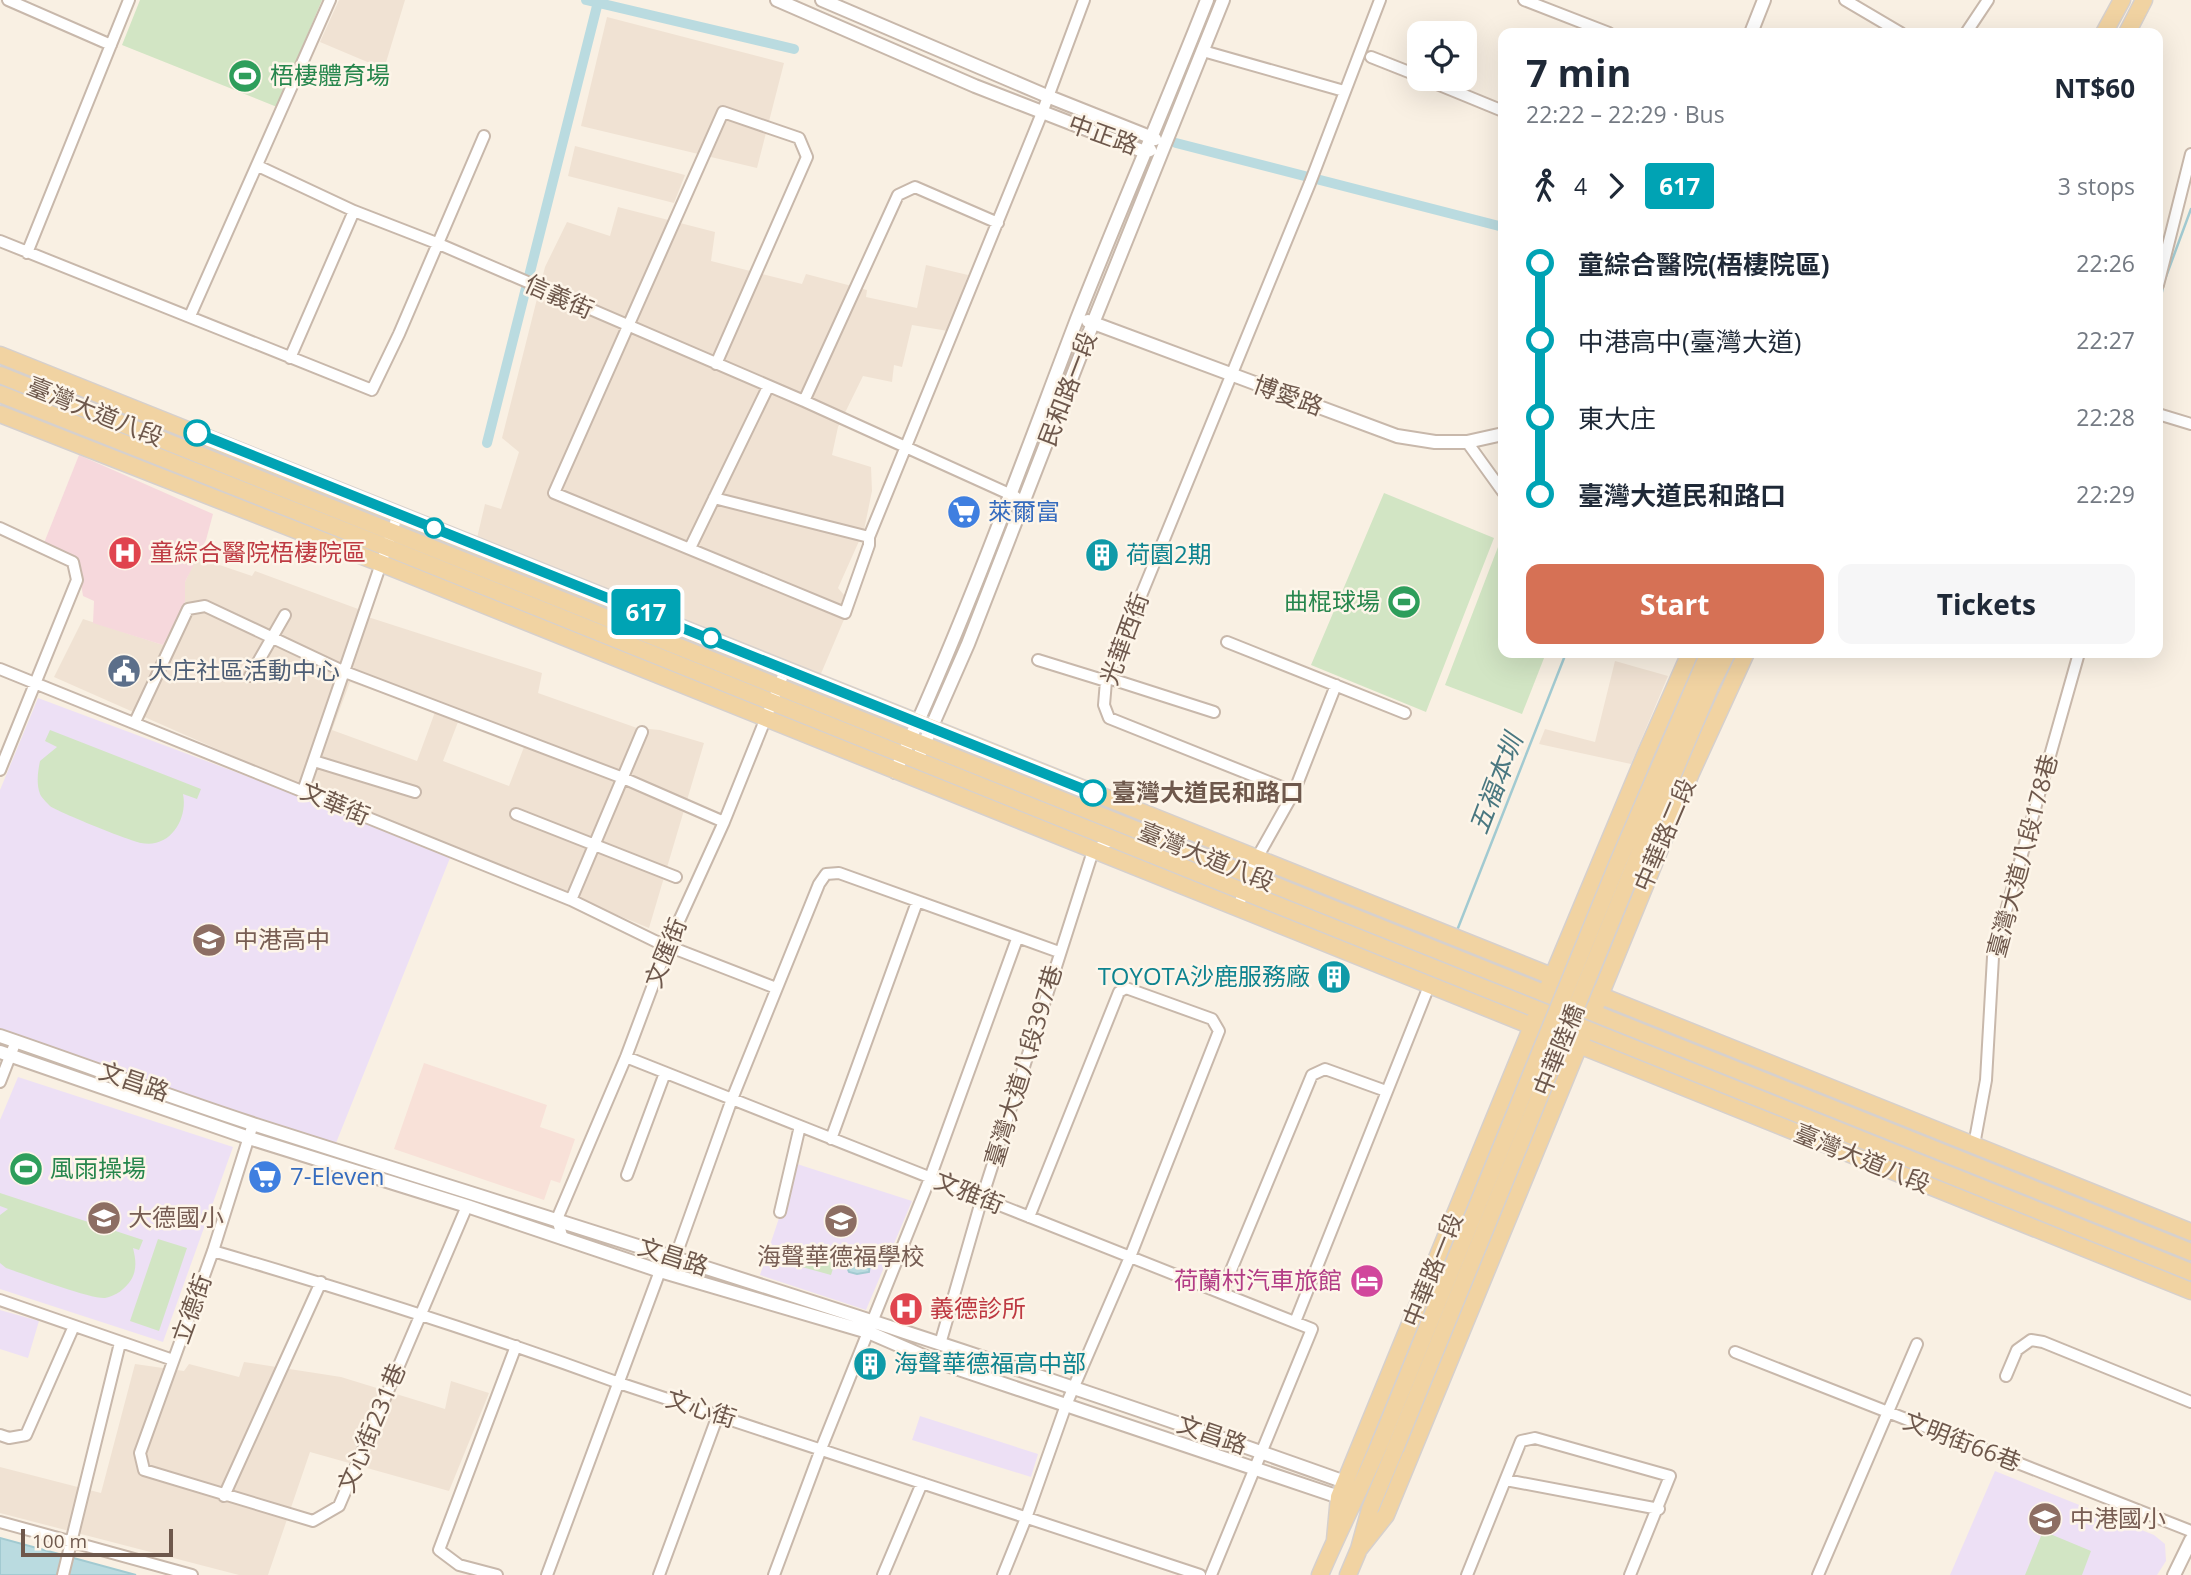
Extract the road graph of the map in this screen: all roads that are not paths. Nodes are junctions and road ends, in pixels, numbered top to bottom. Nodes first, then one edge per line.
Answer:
1 (8, 0) edge
2 (129, 0) edge
3 (330, 0) edge
4 (777, 0) edge
5 (822, 0) edge
6 (1084, 0) edge
7 (1207, 0) edge
8 (1223, 0) edge
9 (1380, 0) edge
10 (1524, 0) edge
11 (1764, 0) edge
12 (1845, 0) edge
13 (1988, 0) edge
14 (2122, 0) edge
15 (2144, 0) edge
16 (1596, 28) edge
17 (1753, 28) edge
18 (1893, 28) edge
19 (1969, 28) edge
20 (2107, 28) edge
21 (2130, 28) edge
22 (111, 45) junction
23 (1203, 51) junction
24 (1371, 57) dead end
25 (1407, 71) edge
26 (1344, 91) junction
27 (1454, 91) edge
28 (1047, 96) junction
29 (1498, 109) edge
30 (1042, 113) junction
31 (484, 136) dead end
32 (1151, 136) junction
33 (1164, 145) junction
34 (1145, 152) junction
35 (2191, 154) edge
36 (258, 166) junction
37 (354, 211) junction
38 (998, 223) junction
39 (0, 242) edge
40 (439, 244) junction
41 (27, 253) junction
42 (2163, 265) edge
43 (190, 316) junction
44 (1078, 318) junction
45 (1093, 323) junction
46 (629, 328) junction
47 (0, 355) edge
48 (290, 358) junction
49 (716, 364) junction
50 (0, 374) edge
51 (1230, 375) junction
52 (768, 387) junction
53 (0, 394) edge
54 (803, 401) junction
55 (0, 414) edge
56 (2163, 416) edge
57 (2191, 424) edge
58 (1498, 435) edge
59 (1467, 442) junction
60 (905, 447) junction
61 (1498, 485) edge
62 (1011, 495) junction
63 (714, 498) junction
64 (1025, 500) junction
65 (398, 514) junction
66 (0, 528) edge
67 (392, 530) junction
68 (869, 537) junction
69 (386, 547) junction
70 (690, 548) junction
71 (380, 563) junction
72 (285, 615) dead end
73 (272, 638) junction
74 (1227, 642) dead end
75 (1688, 658) edge
76 (1707, 658) edge
77 (1724, 658) edge
78 (1744, 658) edge
79 (2077, 658) edge
80 (1038, 660) dead end
81 (0, 668) edge
82 (786, 668) junction
83 (345, 672) junction
84 (250, 676) dead end
85 (1107, 679) junction
86 (36, 684) junction
87 (1336, 685) junction
88 (779, 686) junction
89 (772, 702) junction
90 (1214, 712) dead end
91 (1405, 713) dead end
92 (766, 719) junction
93 (135, 722) junction
94 (924, 724) junction
95 (642, 732) dead end
96 (917, 741) junction
97 (910, 758) junction
98 (314, 761) junction
99 (0, 770) edge
100 (903, 774) junction
101 (622, 778) junction
102 (303, 791) junction
103 (415, 792) dead end
104 (1294, 792) junction
105 (516, 814) dead end
106 (723, 822) junction
107 (1114, 839) junction
108 (595, 844) junction
109 (1093, 851) junction
110 (1257, 858) junction
111 (1251, 875) junction
112 (676, 877) dead end
113 (1244, 892) junction
114 (571, 900) junction
115 (917, 902) junction
116 (1237, 909) junction
117 (1017, 939) junction
118 (668, 945) junction
119 (1059, 952) junction
120 (1552, 976) junction
121 (1429, 986) junction
122 (776, 988) junction
123 (1600, 995) junction
124 (1542, 1002) junction
125 (1590, 1021) junction
126 (1532, 1027) junction
127 (0, 1036) edge
128 (16, 1041) junction
129 (1580, 1046) junction
130 (5, 1054) edge
131 (626, 1057) junction
132 (665, 1073) junction
133 (0, 1082) edge
134 (1386, 1091) junction
135 (732, 1100) junction
136 (253, 1124) junction
137 (800, 1126) junction
138 (248, 1138) junction
139 (831, 1139) junction
140 (1974, 1145) junction
141 (626, 1175) dead end
142 (930, 1178) junction
143 (982, 1198) junction
144 (467, 1206) junction
145 (779, 1212) dead end
146 (1029, 1217) junction
147 (557, 1219) junction
148 (2191, 1232) edge
149 (563, 1239) junction
150 (213, 1251) junction
151 (2191, 1252) edge
152 (1130, 1257) junction
153 (675, 1258) junction
154 (660, 1271) junction
155 (2191, 1272) edge
156 (321, 1282) junction
157 (1222, 1292) junction
158 (2191, 1292) edge
159 (0, 1300) edge
160 (421, 1315) junction
161 (1295, 1322) junction
162 (74, 1326) junction
163 (870, 1326) junction
164 (120, 1343) junction
165 (940, 1344) junction
166 (1917, 1344) dead end
167 (516, 1346) junction
168 (1734, 1352) dead end
169 (173, 1360) junction
170 (2006, 1376) dead end
171 (619, 1382) junction
172 (1073, 1387) junction
173 (2191, 1402) edge
174 (1066, 1405) junction
175 (1888, 1413) junction
176 (718, 1415) junction
177 (0, 1435) edge
178 (1387, 1446) junction
179 (821, 1449) junction
180 (1262, 1452) junction
181 (1256, 1469) junction
182 (1506, 1479) junction
183 (922, 1483) junction
184 (1342, 1489) junction
185 (224, 1496) junction
186 (1659, 1509) junction
187 (1026, 1518) junction
188 (0, 1522) edge
189 (2191, 1531) edge
190 (73, 1540) junction
191 (1335, 1540) junction
192 (2191, 1542) edge
193 (1359, 1549) junction
194 (1187, 1572) edge
195 (63, 1575) edge
196 (192, 1575) edge
197 (497, 1575) edge
198 (547, 1575) edge
199 (660, 1575) edge
200 (774, 1575) edge
201 (883, 1575) edge
202 (1003, 1575) edge
203 (1200, 1575) edge
204 (1211, 1575) edge
205 (1320, 1575) edge
206 (1348, 1575) edge
207 (1467, 1575) edge
208 (1631, 1575) edge
209 (1818, 1575) edge
210 (2174, 1575) edge

1 - 22 street
2 - 22 street
3 - 36 street
4 - 30 street, 中正路
5 - 28 street, 中正路
6 - 28 street
7 - 32 street, 民和路一段
8 - 23 street, 民和路一段
9 - 26 street, 光華西街
10 - 16 street
11 - 17 street
12 - 18 street
13 - 19 street
14 - 20 main road
15 - 21 main road
22 - 41 street
23 - 26 street
23 - 33 street, 民和路一段
24 - 25 street
26 - 51 street, 光華西街
27 - 29 street
28 - 30 street
28 - 32 street, 中正路
30 - 34 street, 中正路
30 - 38 street
31 - 40 street
32 - 33 street, 中正路
32 - 34 street, 民和路一段
33 - 34 street, 中正路
33 - 45 street, 民和路一段
34 - 44 street, 民和路一段
35 - 42 street
36 - 37 street, 信義街
36 - 43 street
37 - 40 street, 信義街
37 - 48 street
38 - 54 street
38 - 60 street
39 - 41 street
40 - 46 street, 信義街
40 - 48 street
41 - 43 street
43 - 48 street
44 - 45 street, 博愛路
44 - 62 street, 民和路一段
45 - 51 street, 博愛路
45 - 64 street, 民和路一段
46 - 49 street, 信義街
46 - 49 street
46 - 70 street
47 - 65 main road, 臺灣大道八段
49 - 52 street, 信義街
50 - 67 main road, 臺灣大道八段
51 - 59 street, 博愛路
51 - 85 street, 光華西街
52 - 54 street, 信義街
52 - 63 street
53 - 69 main road, 臺灣大道八段
54 - 60 street, 信義街
55 - 71 main road, 臺灣大道八段
56 - 57 street
58 - 59 street, 博愛路
59 - 61 street
60 - 62 street, 信義街
60 - 68 street
62 - 64 street, 信義街
62 - 94 street, 民和路一段
63 - 68 street
63 - 70 street
64 - 94 street, 民和路一段
65 - 67 street
65 - 82 main road, 臺灣大道八段
66 - 86 street
67 - 69 street
67 - 88 main road, 臺灣大道八段
68 - 70 street
69 - 71 street
69 - 89 main road, 臺灣大道八段
71 - 83 street
71 - 92 main road, 臺灣大道八段
72 - 73 street
73 - 83 street
73 - 84 street
73 - 93 street
74 - 87 street
75 - 120 main road, 中華路二段
76 - 178 main road, 中華陸橋, bridge
77 - 178 main road, 中華陸橋, bridge
78 - 123 main road, 中華路二段
79 - 140 street, 臺灣大道八段178巷
80 - 85 street
81 - 86 street, 文華街
82 - 88 street, 文匯街
82 - 94 main road, 臺灣大道八段
83 - 98 street
83 - 101 street
85 - 90 street
85 - 104 street, 光華西街
86 - 93 street, 文華街
86 - 99 street
87 - 91 street
87 - 104 street
88 - 89 street, 文匯街
88 - 96 main road, 臺灣大道八段
89 - 92 street, 文匯街
89 - 97 main road, 臺灣大道八段
92 - 100 main road, 臺灣大道八段
92 - 106 street, 文匯街
93 - 102 street, 文華街
94 - 96 street, 民和路一段
94 - 110 main road, 臺灣大道八段
95 - 101 street
96 - 97 street, 民和路一段
96 - 111 main road, 臺灣大道八段
97 - 100 main road
97 - 107 main road, 臺灣大道八段
98 - 102 street
98 - 103 street
100 - 109 main road, 臺灣大道八段
101 - 106 street
101 - 108 street
102 - 114 street, 文華街
104 - 110 street
105 - 108 street
106 - 118 street, 文匯街
107 - 109 street
107 - 113 main road, 臺灣大道八段
108 - 112 street
108 - 114 street
109 - 116 main road, 臺灣大道八段
109 - 119 street, 臺灣大道八段397巷
110 - 111 street
110 - 120 main road, 臺灣大道八段
111 - 113 street
111 - 124 main road, 臺灣大道八段
113 - 116 street
113 - 124 main road, 臺灣大道八段
114 - 118 street, 文華街
115 - 117 street
115 - 122 street
115 - 139 street
116 - 121 main road, 臺灣大道八段
117 - 119 street
117 - 142 street
118 - 122 street, 文華街
118 - 131 street, 文匯街
119 - 143 street, 臺灣大道八段397巷
120 - 123 main road, 臺灣大道八段
120 - 124 main road, 中華路二段
120 - 125 main road, 臺灣大道八段
121 - 126 main road, 臺灣大道八段
121 - 134 street
122 - 135 street
123 - 125 main road, 中華路二段
123 - 140 main road, 臺灣大道八段
124 - 125 main road, 臺灣大道八段
124 - 126 main road, 中華路一段
125 - 126 main road, 臺灣大道八段
125 - 129 main road, 中華路一段
125 - 151 main road, 臺灣大道八段
125 - 155 main road, 臺灣大道八段
126 - 129 main road, 臺灣大道八段
126 - 184 main road, 中華路一段
127 - 128 street, 文昌路
128 - 130 street
128 - 136 street, 文昌路
129 - 158 main road, 臺灣大道八段
129 - 193 main road, 中華路一段
130 - 133 street
130 - 138 street, 文昌路
131 - 132 street, 文雅街
131 - 147 street, 文匯街
132 - 135 street, 文雅街
132 - 141 street
134 - 157 street
134 - 161 street
135 - 137 street, 文雅街
135 - 153 street
136 - 138 street, 立德街
136 - 147 street, 文昌路
137 - 139 street, 文雅街
137 - 145 street
138 - 144 street, 文昌路
138 - 150 street, 立德街
139 - 142 street, 文雅街
140 - 148 main road, 臺灣大道八段
142 - 143 street, 文雅街
142 - 163 street
143 - 146 street, 文雅街
143 - 165 street, 臺灣大道八段397巷
144 - 149 street, 文昌路
144 - 160 street, 文心街231巷
146 - 152 street, 文雅街
146 - 152 street
147 - 149 street
147 - 153 street, 文昌路
149 - 154 street, 文昌路
150 - 156 street, 文心街
150 - 169 street, 立德街
152 - 157 street, 文雅街
152 - 172 street
153 - 154 street
153 - 163 street, 文昌路
154 - 163 street, 文昌路
154 - 171 street
156 - 160 street, 文心街
156 - 185 street
157 - 161 street, 文雅街
159 - 162 street, 立德街
160 - 167 street, 文心街
160 - 185 street, 文心街231巷
161 - 180 street, 文雅街
162 - 164 street, 立德街
162 - 177 street
163 - 165 street, 文昌路
163 - 174 street, 文昌路
163 - 179 street
164 - 169 street, 立德街
164 - 190 street
165 - 172 street, 文昌路
166 - 175 street
167 - 171 street, 文心街
167 - 197 street
168 - 175 street, 文明街66巷
169 - 185 street, 文心街231巷
170 - 173 street
171 - 176 street, 文心街
171 - 198 street
172 - 174 street
172 - 180 street, 文昌路
174 - 181 street, 文昌路
174 - 187 street
175 - 189 street, 文明街66巷
175 - 209 street
176 - 179 street, 文心街
176 - 199 street
178 - 191 main road, 中華路一段
178 - 193 main road, 中華路一段
179 - 183 street, 文心街
179 - 200 street
180 - 181 street
180 - 184 street, 文昌路
181 - 184 street, 文昌路
181 - 204 street
182 - 186 street
182 - 186 street
182 - 207 street
183 - 187 street, 文心街
183 - 201 street
184 - 191 main road, 中華路一段
186 - 208 street
187 - 194 street, 文心街
187 - 202 street
188 - 190 street
190 - 195 street
190 - 196 street
191 - 205 main road, 中華路一段
192 - 210 street
193 - 206 main road, 中華路一段
194 - 203 street, 文心街

